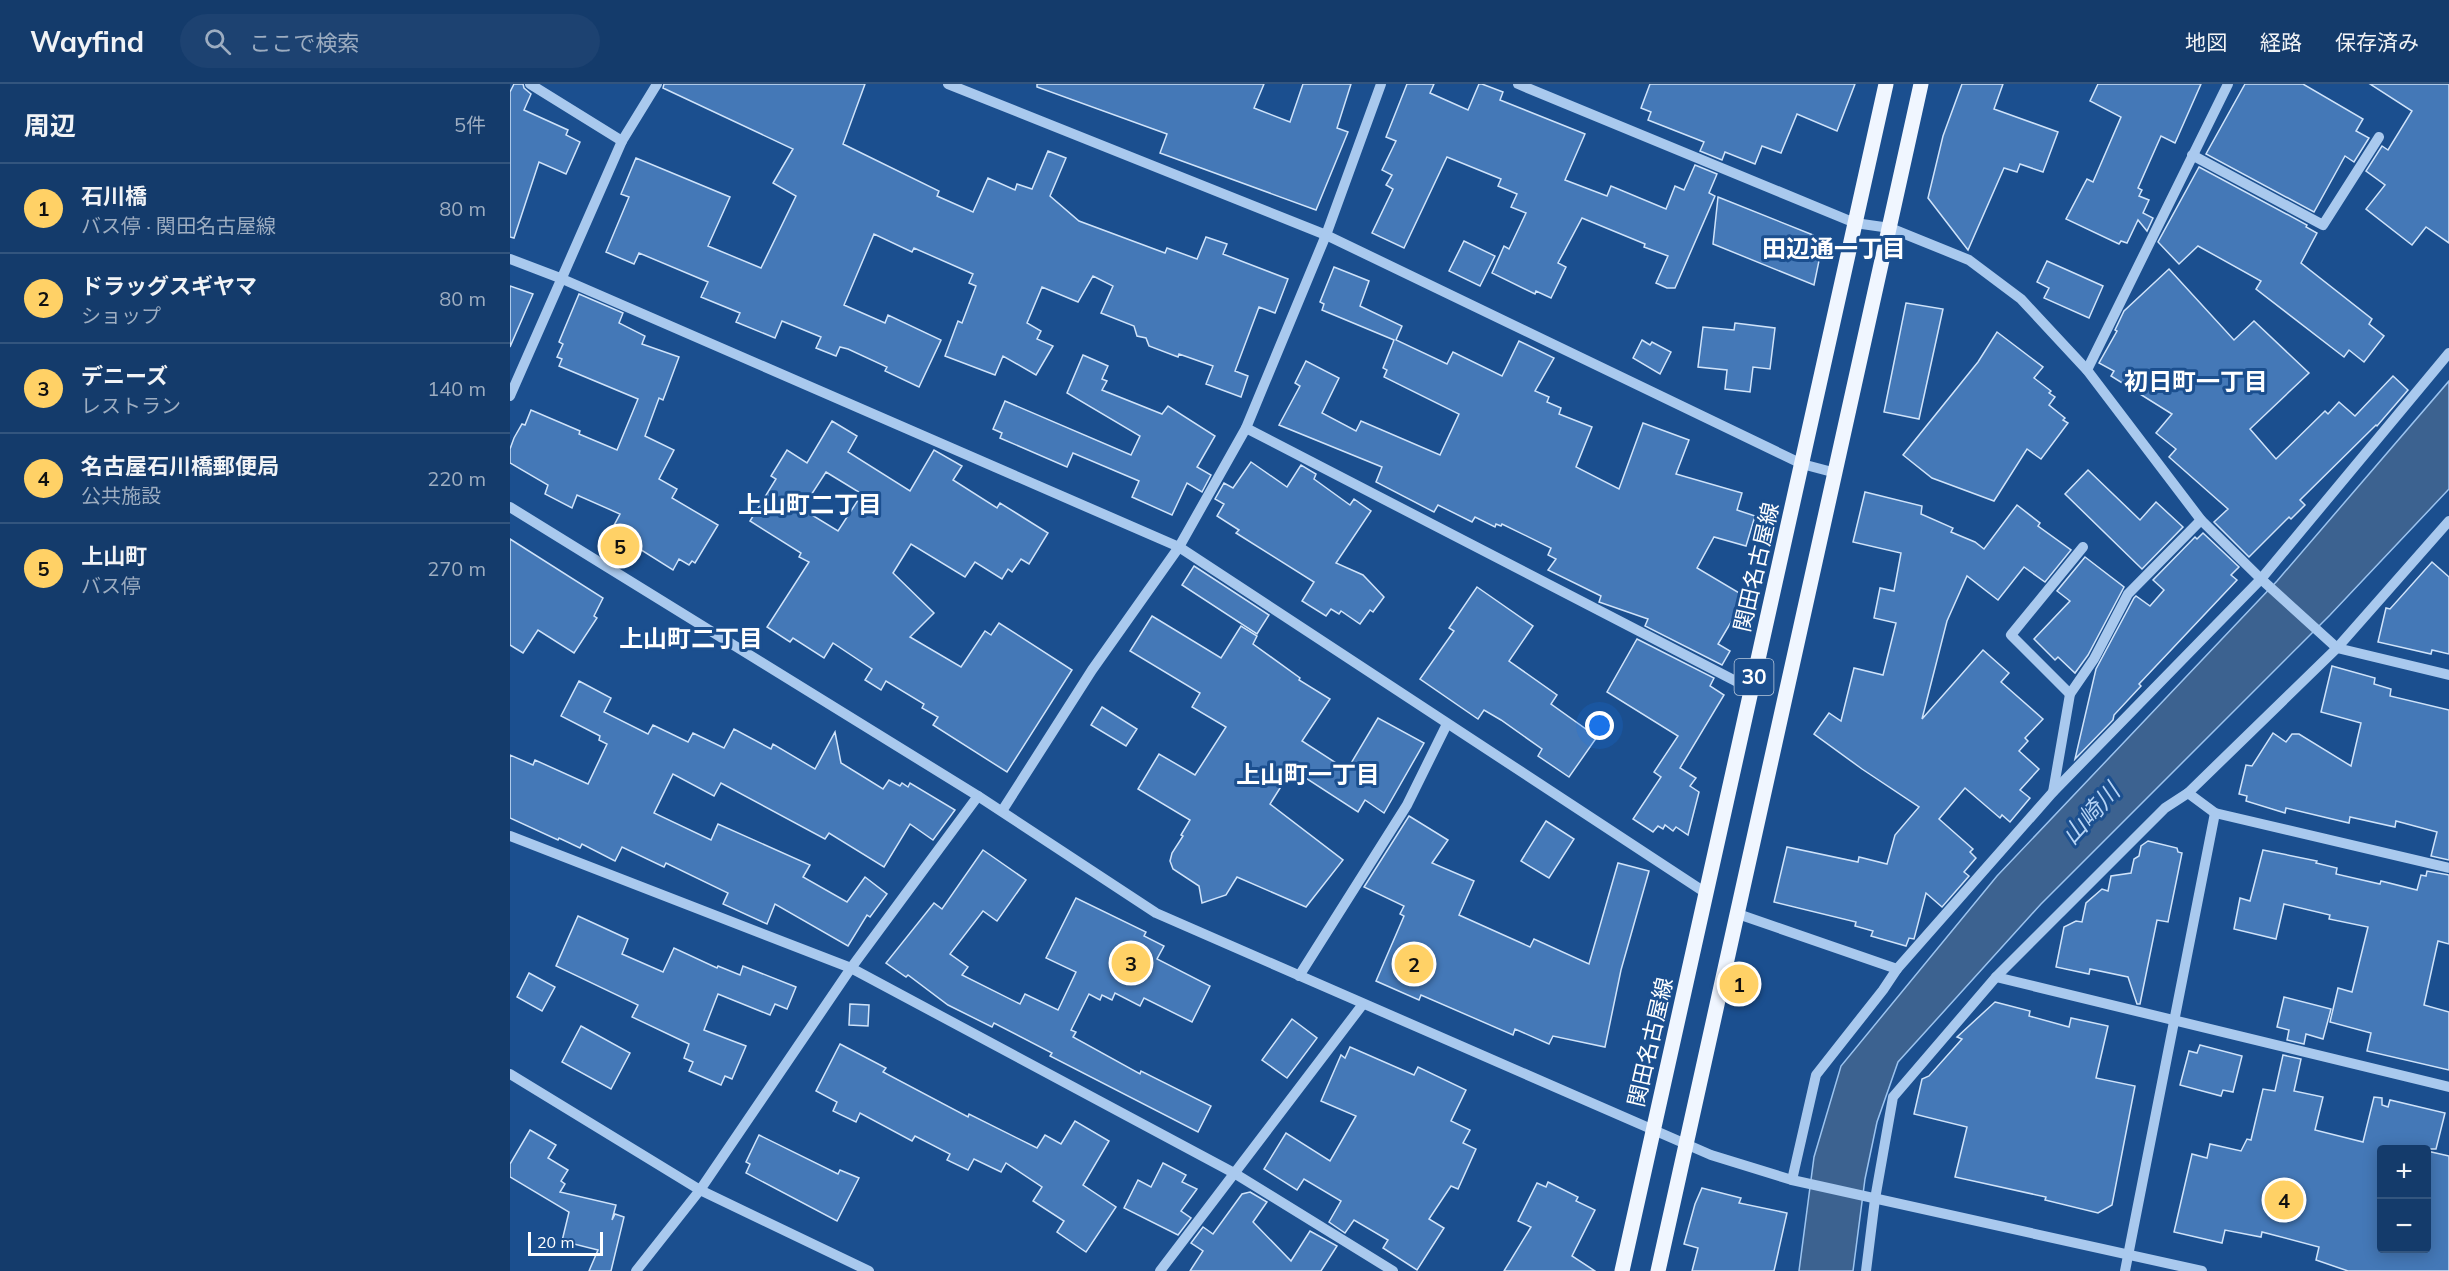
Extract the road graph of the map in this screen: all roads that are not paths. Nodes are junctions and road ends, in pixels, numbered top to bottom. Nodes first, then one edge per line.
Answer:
1 (530, 84) edge
2 (657, 84) edge
3 (948, 84) edge
4 (1381, 84) edge
5 (1518, 84) edge
6 (1886, 84) edge
7 (1921, 84) edge
8 (2228, 84) edge
9 (2379, 137) dead end
10 (622, 141) junction
11 (2192, 155) junction
12 (1856, 223) junction
13 (1890, 228) junction
14 (1326, 235) junction
15 (510, 259) edge
16 (560, 278) junction
17 (2449, 353) edge
18 (2087, 370) junction
19 (510, 396) edge
20 (1246, 428) junction
21 (1802, 464) junction
22 (1836, 472) junction
23 (510, 507) edge
24 (2201, 520) junction
25 (2449, 521) edge
26 (1179, 547) junction
27 (2083, 547) dead end
28 (2264, 582) junction
29 (2337, 648) junction
30 (2449, 675) edge
31 (1751, 689) junction
32 (2070, 694) junction
33 (1447, 724) junction
34 (2053, 792) junction
35 (2188, 793) junction
36 (978, 796) junction
37 (1002, 811) junction
38 (2215, 813) junction
39 (510, 836) edge
40 (2449, 868) edge
41 (1706, 892) junction
42 (1738, 914) junction
43 (851, 968) junction
44 (1897, 969) junction
45 (1299, 976) junction
46 (1996, 977) junction
47 (1363, 1004) junction
48 (2175, 1021) junction
49 (510, 1074) edge
50 (2449, 1087) edge
51 (1653, 1131) junction
52 (1686, 1146) junction
53 (1234, 1173) junction
54 (1792, 1180) junction
55 (700, 1190) junction
56 (1870, 1198) junction
57 (2128, 1254) junction
58 (636, 1271) edge
59 (869, 1271) edge
60 (1160, 1271) edge
61 (1393, 1271) edge
62 (1622, 1271) edge
63 (1658, 1271) edge
64 (1866, 1271) edge
65 (2125, 1271) edge
66 (2202, 1271) edge

1 - 10 street
2 - 10 street
3 - 14 street
4 - 14 street
5 - 12 street
6 - 12 main road, 関田名古屋線 / 30
7 - 13 main road, 30
8 - 11 street
9 - 11 street
10 - 16 street
11 - 18 street
12 - 13 street
12 - 21 main road, 関田名古屋線 / 30
13 - 18 street
13 - 22 main road, 30
14 - 20 street
14 - 21 street
15 - 16 street
16 - 19 street
16 - 26 street
17 - 28 street
18 - 24 street
20 - 26 street
20 - 31 street
21 - 22 street
21 - 31 main road, 関田名古屋線 / 30
22 - 42 main road, 30
23 - 36 street
24 - 28 street
24 - 32 street
25 - 29 street
26 - 33 street
26 - 37 street
27 - 32 street
28 - 29 street
28 - 34 street
29 - 30 street
29 - 35 street
31 - 41 main road, 関田名古屋線 / 30
32 - 34 street
33 - 41 street
33 - 45 street
34 - 44 street
35 - 38 street
35 - 46 street
36 - 37 street
36 - 43 street
37 - 45 street
38 - 40 street
38 - 48 street
39 - 43 street
41 - 51 main road, 関田名古屋線 / 30
42 - 44 street
42 - 52 main road, 30
43 - 53 street
43 - 55 street
44 - 54 street
45 - 47 street
46 - 48 street
46 - 56 street
47 - 51 street
47 - 53 street
48 - 50 street
48 - 57 street
49 - 55 street
51 - 52 street
51 - 62 main road, 関田名古屋線 / 30
52 - 54 street
52 - 63 main road, 30
53 - 60 street
53 - 61 street
54 - 56 street
55 - 58 street
55 - 59 street
56 - 57 street
56 - 64 street
57 - 65 street
57 - 66 street

